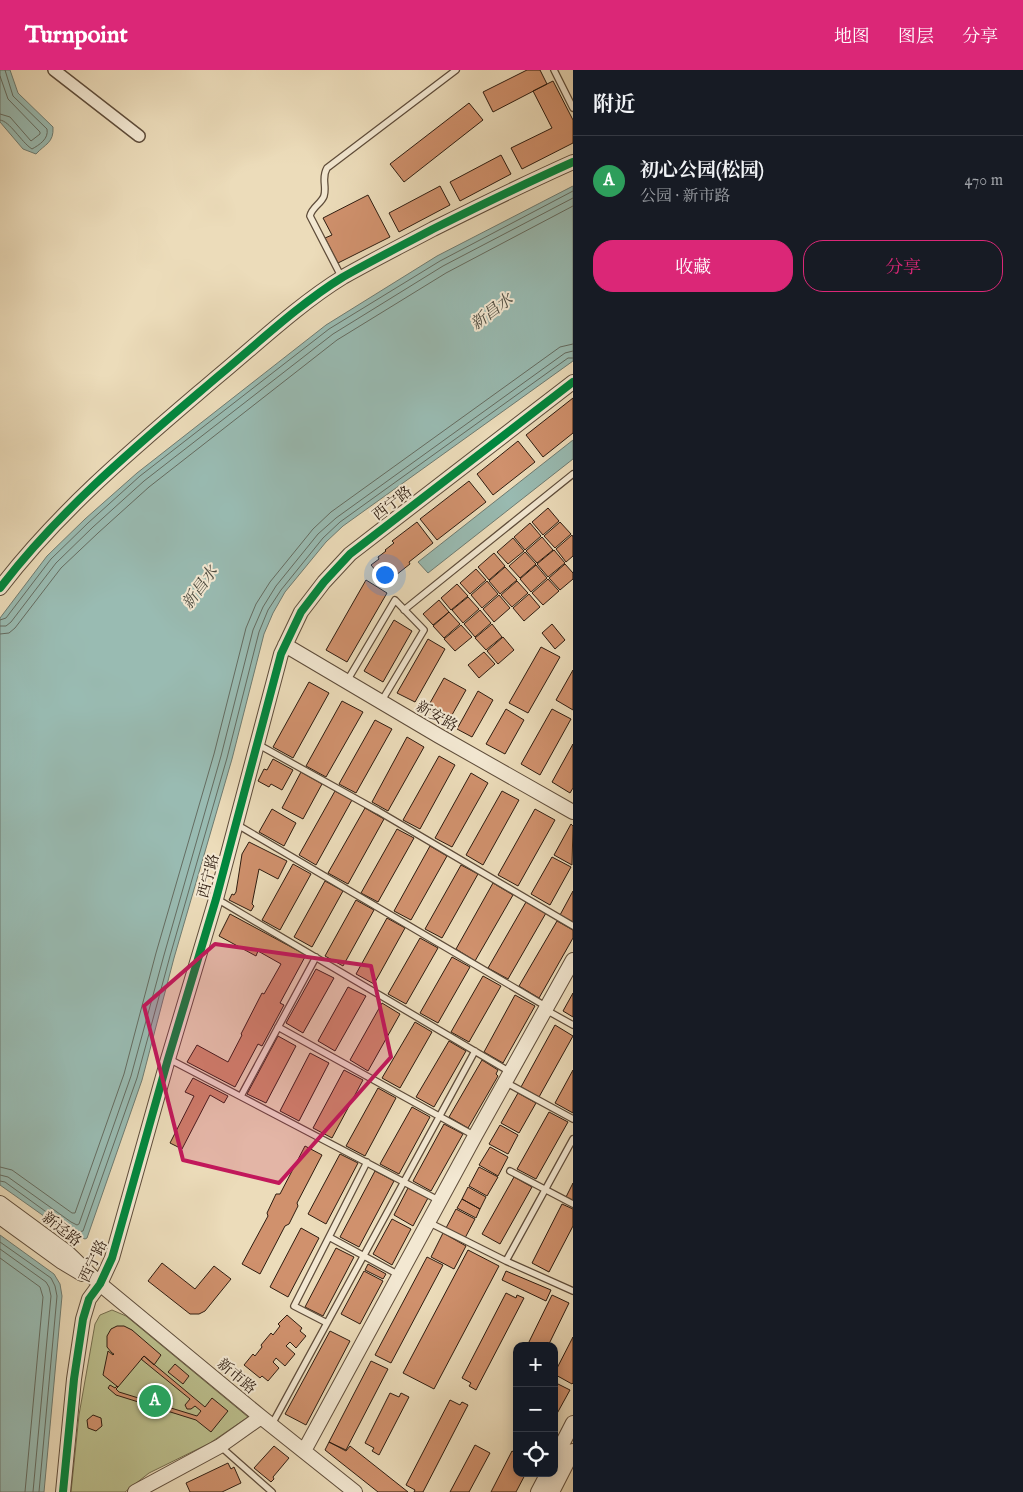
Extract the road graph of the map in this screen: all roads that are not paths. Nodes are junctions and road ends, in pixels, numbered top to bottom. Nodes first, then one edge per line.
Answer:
1 (54, 70) edge
2 (456, 70) edge
3 (554, 70) edge
4 (573, 108) edge
5 (139, 136) dead end
6 (573, 162) edge
7 (342, 278) junction
8 (573, 382) edge
9 (573, 474) edge
10 (0, 588) edge
11 (404, 610) junction
12 (285, 645) junction
13 (347, 681) junction
14 (381, 702) junction
15 (257, 744) junction
16 (573, 812) edge
17 (236, 824) junction
18 (216, 899) junction
19 (573, 926) edge
20 (316, 957) junction
21 (573, 960) edge
22 (546, 1008) junction
23 (573, 1025) edge
24 (278, 1027) junction
25 (476, 1051) junction
26 (168, 1059) junction
27 (507, 1077) junction
28 (241, 1096) junction
29 (439, 1117) junction
30 (573, 1120) edge
31 (475, 1136) junction
32 (573, 1140) edge
33 (367, 1162) junction
34 (510, 1171) dead end
35 (404, 1181) junction
36 (546, 1190) junction
37 (440, 1200) junction
38 (0, 1203) edge
39 (573, 1204) edge
40 (0, 1217) edge
41 (428, 1222) junction
42 (329, 1237) junction
43 (364, 1256) junction
44 (506, 1262) junction
45 (399, 1275) junction
46 (100, 1284) junction
47 (573, 1291) edge
48 (327, 1324) junction
49 (266, 1421) junction
50 (573, 1423) edge
51 (220, 1446) junction
52 (304, 1451) junction
53 (573, 1451) edge
54 (558, 1452) edge
55 (546, 1477) edge
56 (62, 1492) edge
57 (135, 1492) edge
58 (272, 1492) edge
59 (355, 1492) edge
60 (538, 1492) edge
61 (552, 1492) edge

1 - 5 street
2 - 7 lane
3 - 4 lane
6 - 7 street
7 - 10 street
8 - 12 street, 西宁路
9 - 11 lane
11 - 13 lane
11 - 14 lane
12 - 13 street, 新安路
12 - 15 street, 西宁路
13 - 14 street, 新安路
14 - 16 street, 新安路
15 - 17 street, 西宁路
15 - 19 lane
17 - 18 street, 西宁路
17 - 22 lane
18 - 20 lane
18 - 26 street, 西宁路
20 - 24 lane
20 - 25 lane
21 - 22 street
22 - 23 lane
22 - 27 street
24 - 28 lane
24 - 29 lane
25 - 27 lane
25 - 29 lane
26 - 28 lane
26 - 46 street, 西宁路
27 - 30 lane
27 - 31 street
28 - 33 lane
29 - 31 lane
29 - 35 lane
31 - 37 street
32 - 36 lane
33 - 35 lane
33 - 42 lane
34 - 36 lane
35 - 37 lane
35 - 43 lane
36 - 39 lane
36 - 44 lane
37 - 41 street
38 - 46 street, 新迳路
40 - 46 street, 新迳路
41 - 44 lane
41 - 45 street
42 - 43 lane
42 - 48 lane
43 - 45 lane
43 - 48 lane
44 - 47 lane
45 - 52 street
46 - 49 street, 新市路
46 - 56 street, 西宁路
48 - 49 lane
49 - 51 street
49 - 52 street, 新市路
50 - 54 street
51 - 57 street
51 - 58 lane
52 - 59 street, 新市路
53 - 61 street
55 - 60 street

